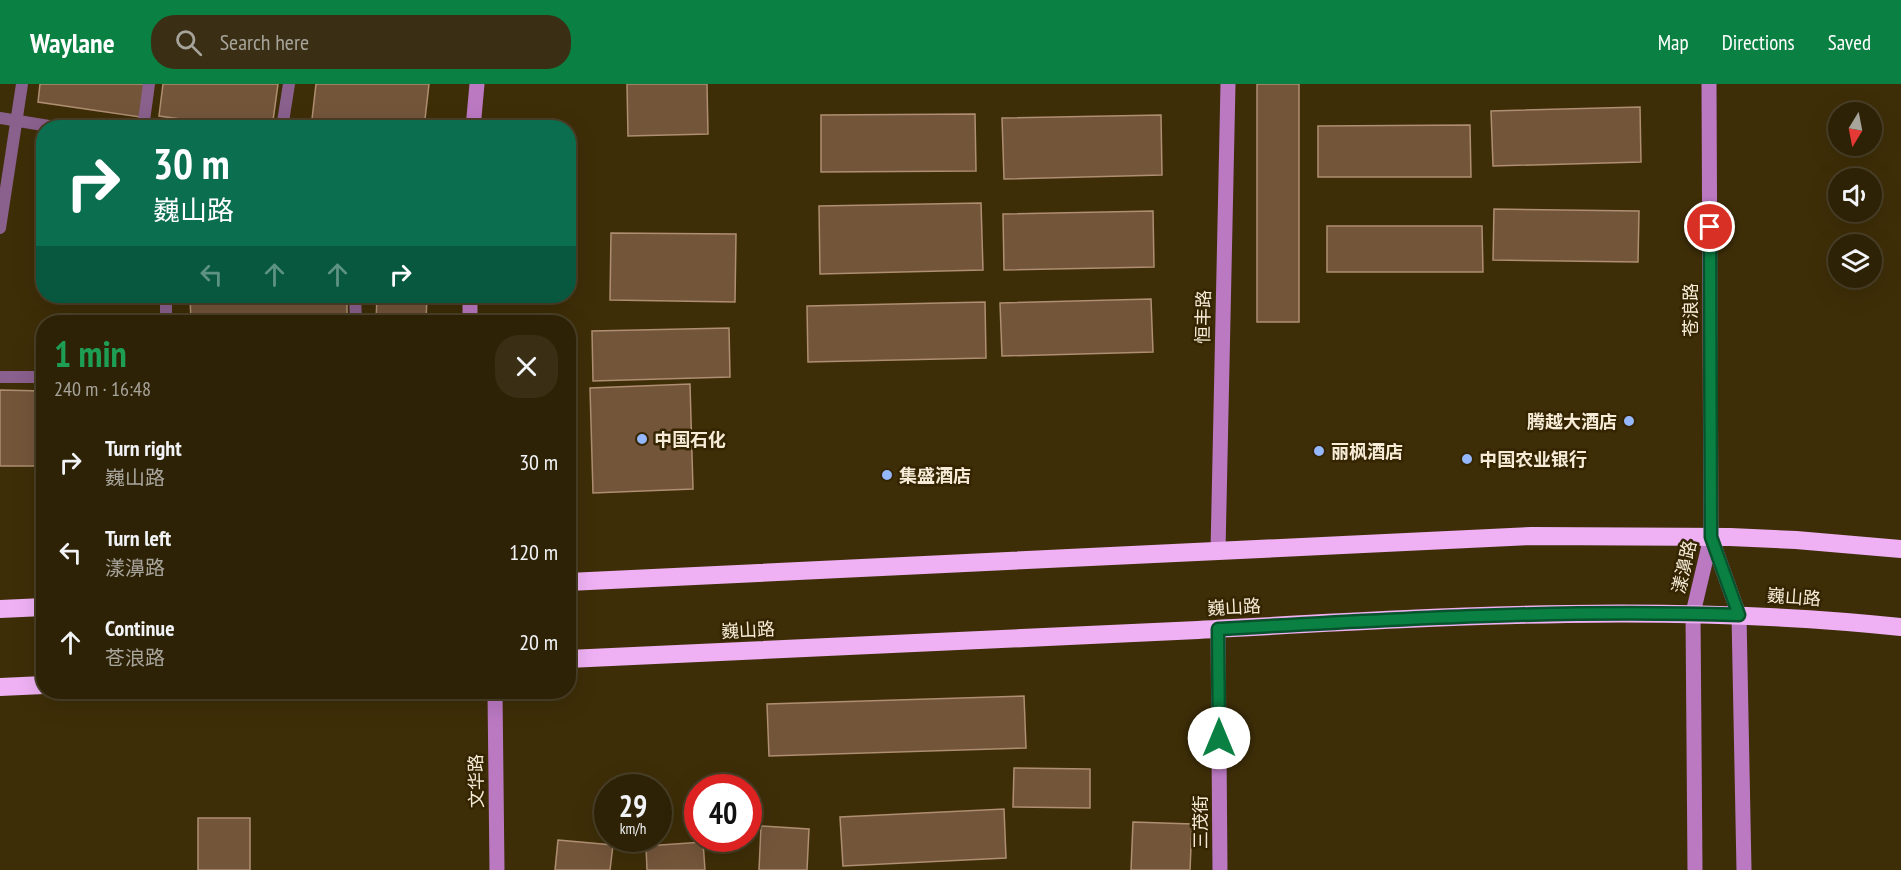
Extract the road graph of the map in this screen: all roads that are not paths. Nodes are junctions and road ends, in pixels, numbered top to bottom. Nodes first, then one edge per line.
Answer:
1 (22, 84) edge
2 (149, 84) edge
3 (289, 84) edge
4 (477, 84) edge
5 (1228, 84) edge
6 (1709, 84) edge
7 (0, 118) edge
8 (144, 120) edge
9 (283, 120) edge
10 (474, 120) edge
11 (16, 121) junction
12 (36, 124) edge
13 (0, 228) edge
14 (0, 377) edge
15 (36, 377) edge
16 (1711, 537) junction
17 (1901, 549) edge
18 (1218, 551) junction
19 (576, 582) edge
20 (36, 607) edge
21 (0, 609) edge
22 (1693, 613) junction
23 (1739, 615) junction
24 (1901, 627) edge
25 (1218, 629) junction
26 (576, 659) edge
27 (36, 685) edge
28 (0, 687) edge
29 (495, 699) edge
30 (497, 870) edge
31 (1220, 870) edge
32 (1695, 870) edge
33 (1744, 870) edge

1 - 11 lane
2 - 8 lane
3 - 9 lane
4 - 10 street
5 - 18 street, 恒丰路
6 - 16 street, 苍浪路
7 - 11 lane
11 - 12 lane
11 - 13 lane
14 - 15 lane
16 - 17 highway
16 - 18 highway
16 - 22 street, 漾濞路
16 - 23 street, 漾濞路
18 - 19 highway
20 - 21 highway
22 - 23 highway, 巍山路
22 - 25 highway, 巍山路
22 - 32 street, 漾濞路
23 - 24 highway, 巍山路
23 - 33 street, 漾濞路
25 - 26 highway, 巍山路
25 - 31 street, 三茂街
27 - 28 highway
29 - 30 street, 文华路

